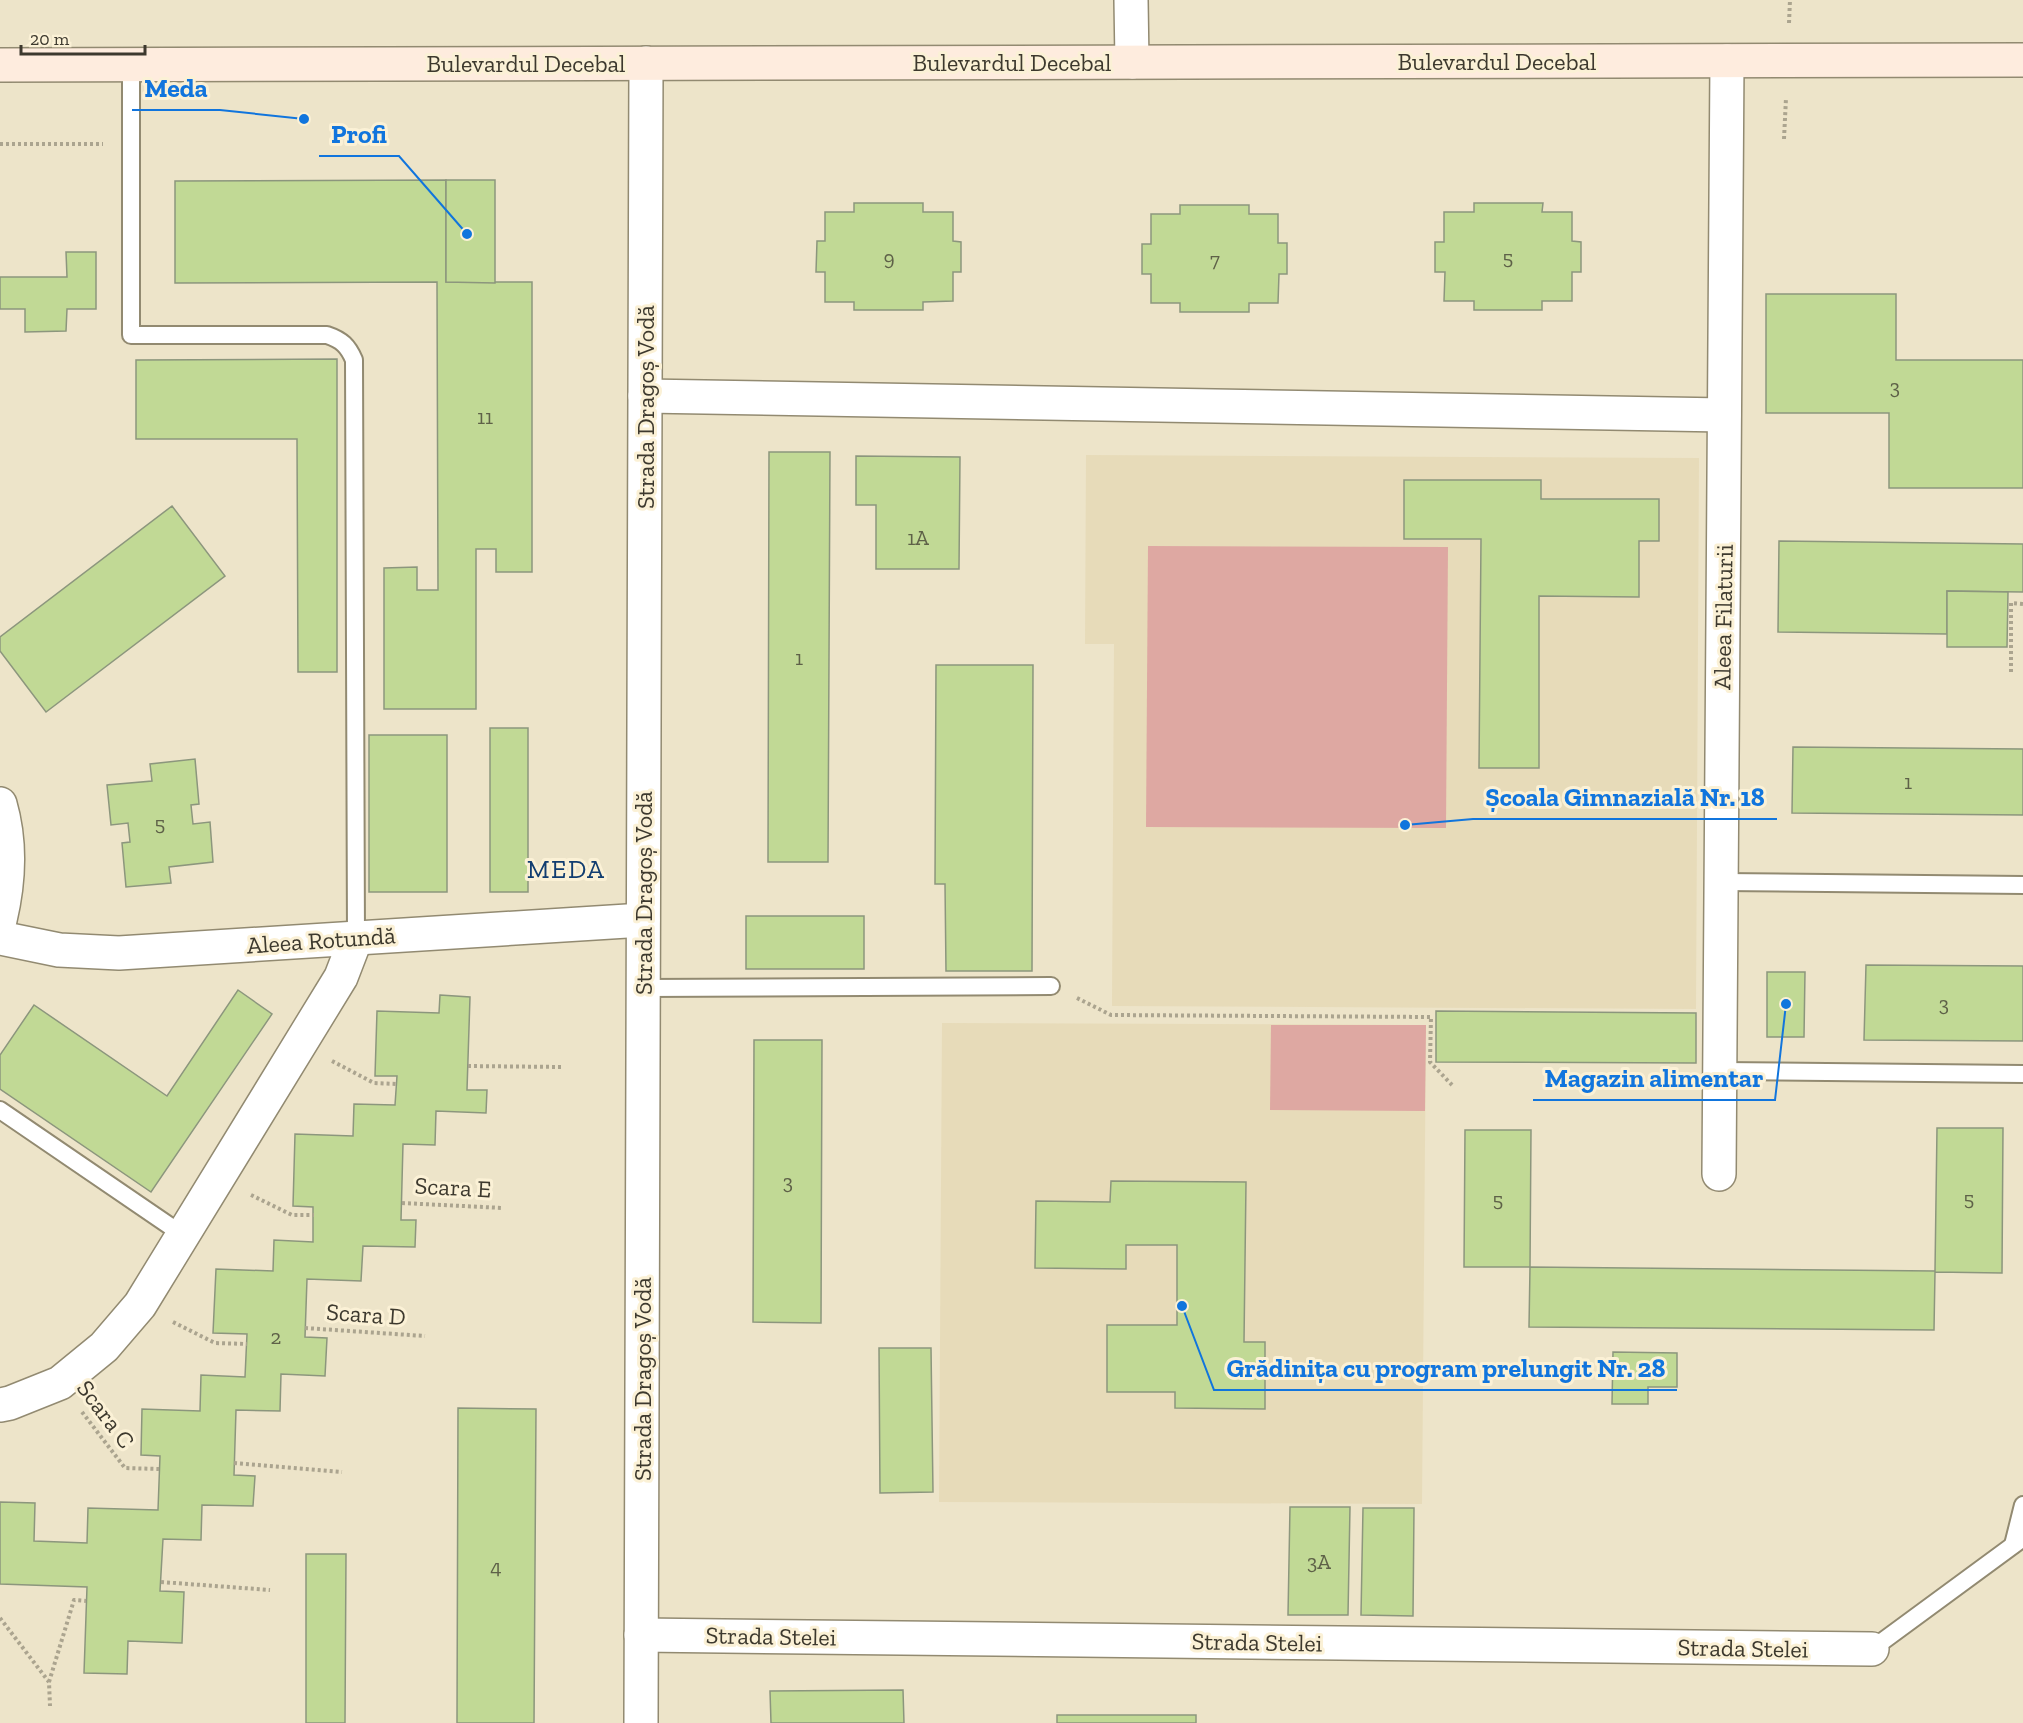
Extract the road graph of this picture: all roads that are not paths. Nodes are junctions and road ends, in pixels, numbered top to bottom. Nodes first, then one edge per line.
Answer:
1 (1131, 0) edge
2 (2023, 60) edge
3 (1727, 61) junction
4 (1132, 62) junction
5 (646, 63) junction
6 (0, 64) edge
7 (131, 64) junction
8 (645, 396) junction
9 (1724, 415) junction
10 (0, 804) edge
11 (1722, 882) junction
12 (2023, 885) edge
13 (0, 920) edge
14 (643, 920) junction
15 (0, 938) edge
16 (356, 938) junction
17 (1051, 986) road end
18 (643, 988) junction
19 (1720, 1071) junction
20 (2023, 1074) edge
21 (0, 1110) edge
22 (1719, 1174) dead end
23 (183, 1235) junction
24 (0, 1405) edge
25 (2023, 1505) edge
26 (2018, 1541) edge
27 (641, 1635) junction
28 (1872, 1649) joint
29 (640, 1723) edge

1 - 4 street
2 - 3 main road, Bulevardul Decebal
3 - 4 main road, Bulevardul Decebal
3 - 9 street, Aleea Filaturii
4 - 5 main road, Bulevardul Decebal
5 - 7 main road, Bulevardul Decebal
5 - 8 street, Strada Dragoș Vodă
6 - 7 main road, Bulevardul Decebal
7 - 16 lane
8 - 9 street
8 - 14 street, Strada Dragoș Vodă
9 - 11 street, Aleea Filaturii
10 - 13 street
11 - 12 lane
11 - 19 street, Aleea Filaturii
14 - 16 street, Aleea Rotundă
14 - 18 street, Strada Dragoș Vodă
15 - 16 street, Aleea Rotundă
16 - 23 street
17 - 18 lane
18 - 27 street, Strada Dragoș Vodă
19 - 20 lane
19 - 22 street, Aleea Filaturii
21 - 23 lane
23 - 24 street
25 - 26 lane
26 - 28 lane
27 - 28 street, Strada Stelei
27 - 29 street, Strada Dragoș Vodă

